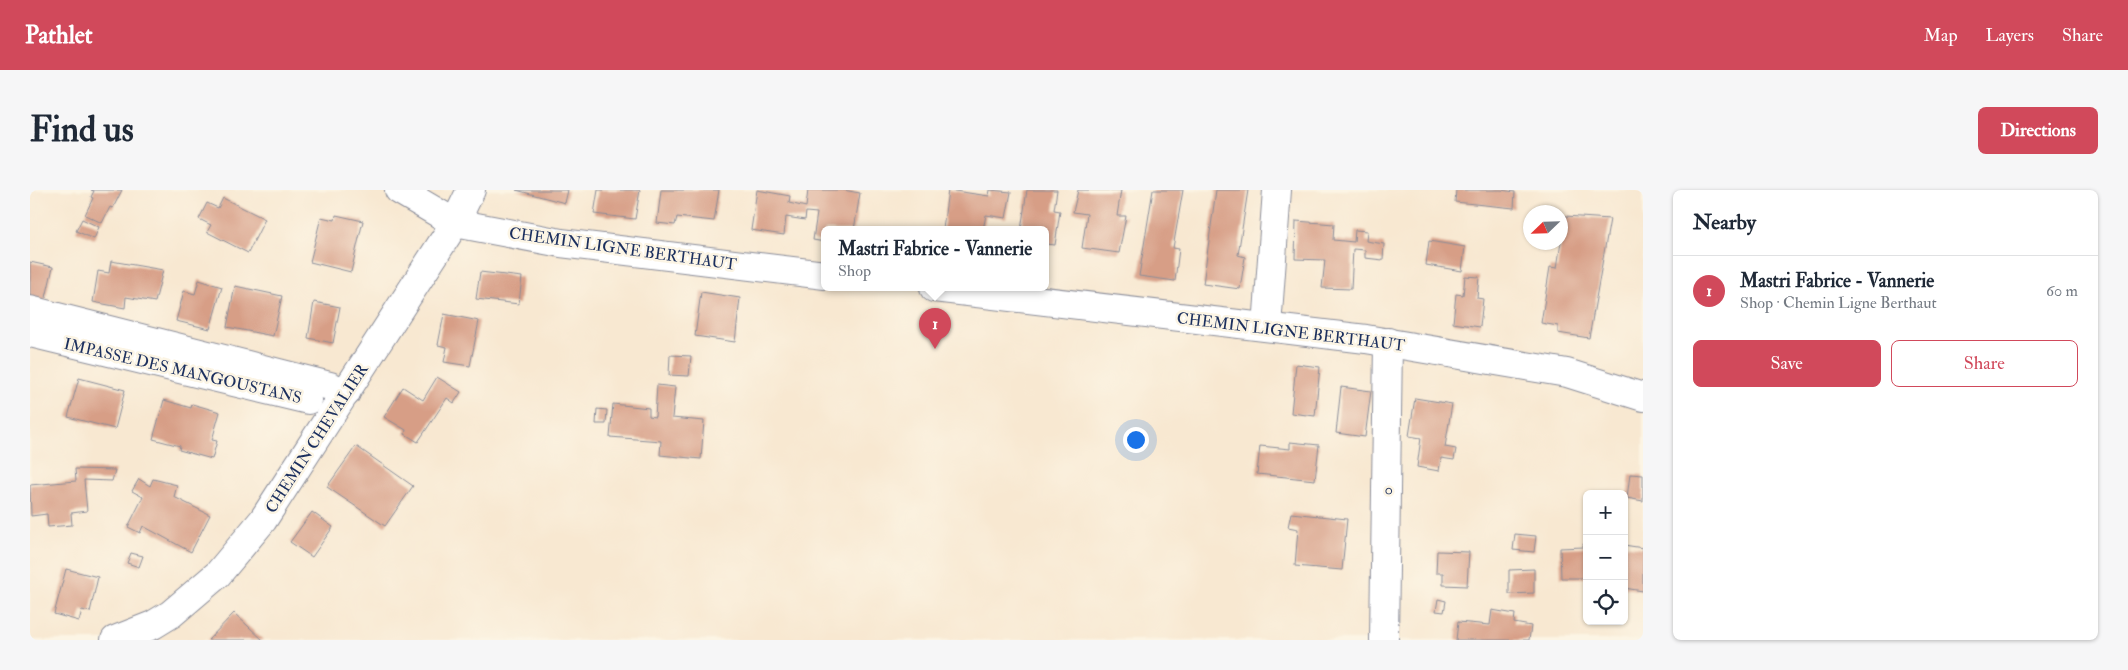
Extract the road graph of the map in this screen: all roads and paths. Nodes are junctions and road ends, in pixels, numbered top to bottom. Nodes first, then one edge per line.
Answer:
1 (399, 190) edge
2 (471, 190) edge
3 (1277, 190) edge
4 (455, 223) junction
5 (821, 275) edge
6 (960, 291) edge
7 (30, 310) edge
8 (1267, 327) junction
9 (30, 333) edge
10 (1388, 342) junction
11 (1643, 398) edge
12 (339, 403) junction
13 (115, 640) edge
14 (1384, 640) edge

1 - 4 street, CHEMIN LIGNE BERTHAUT
2 - 4 street, CHEMIN CHEVALIER
3 - 8 street
4 - 5 street, CHEMIN LIGNE BERTHAUT
4 - 12 street, CHEMIN CHEVALIER
6 - 8 street, CHEMIN LIGNE BERTHAUT
7 - 12 street
8 - 10 street, CHEMIN LIGNE BERTHAUT
9 - 12 street, IMPASSE DES MANGOUSTANS
10 - 11 street, CHEMIN LIGNE BERTHAUT
10 - 14 street, 0
12 - 13 street, CHEMIN CHEVALIER

